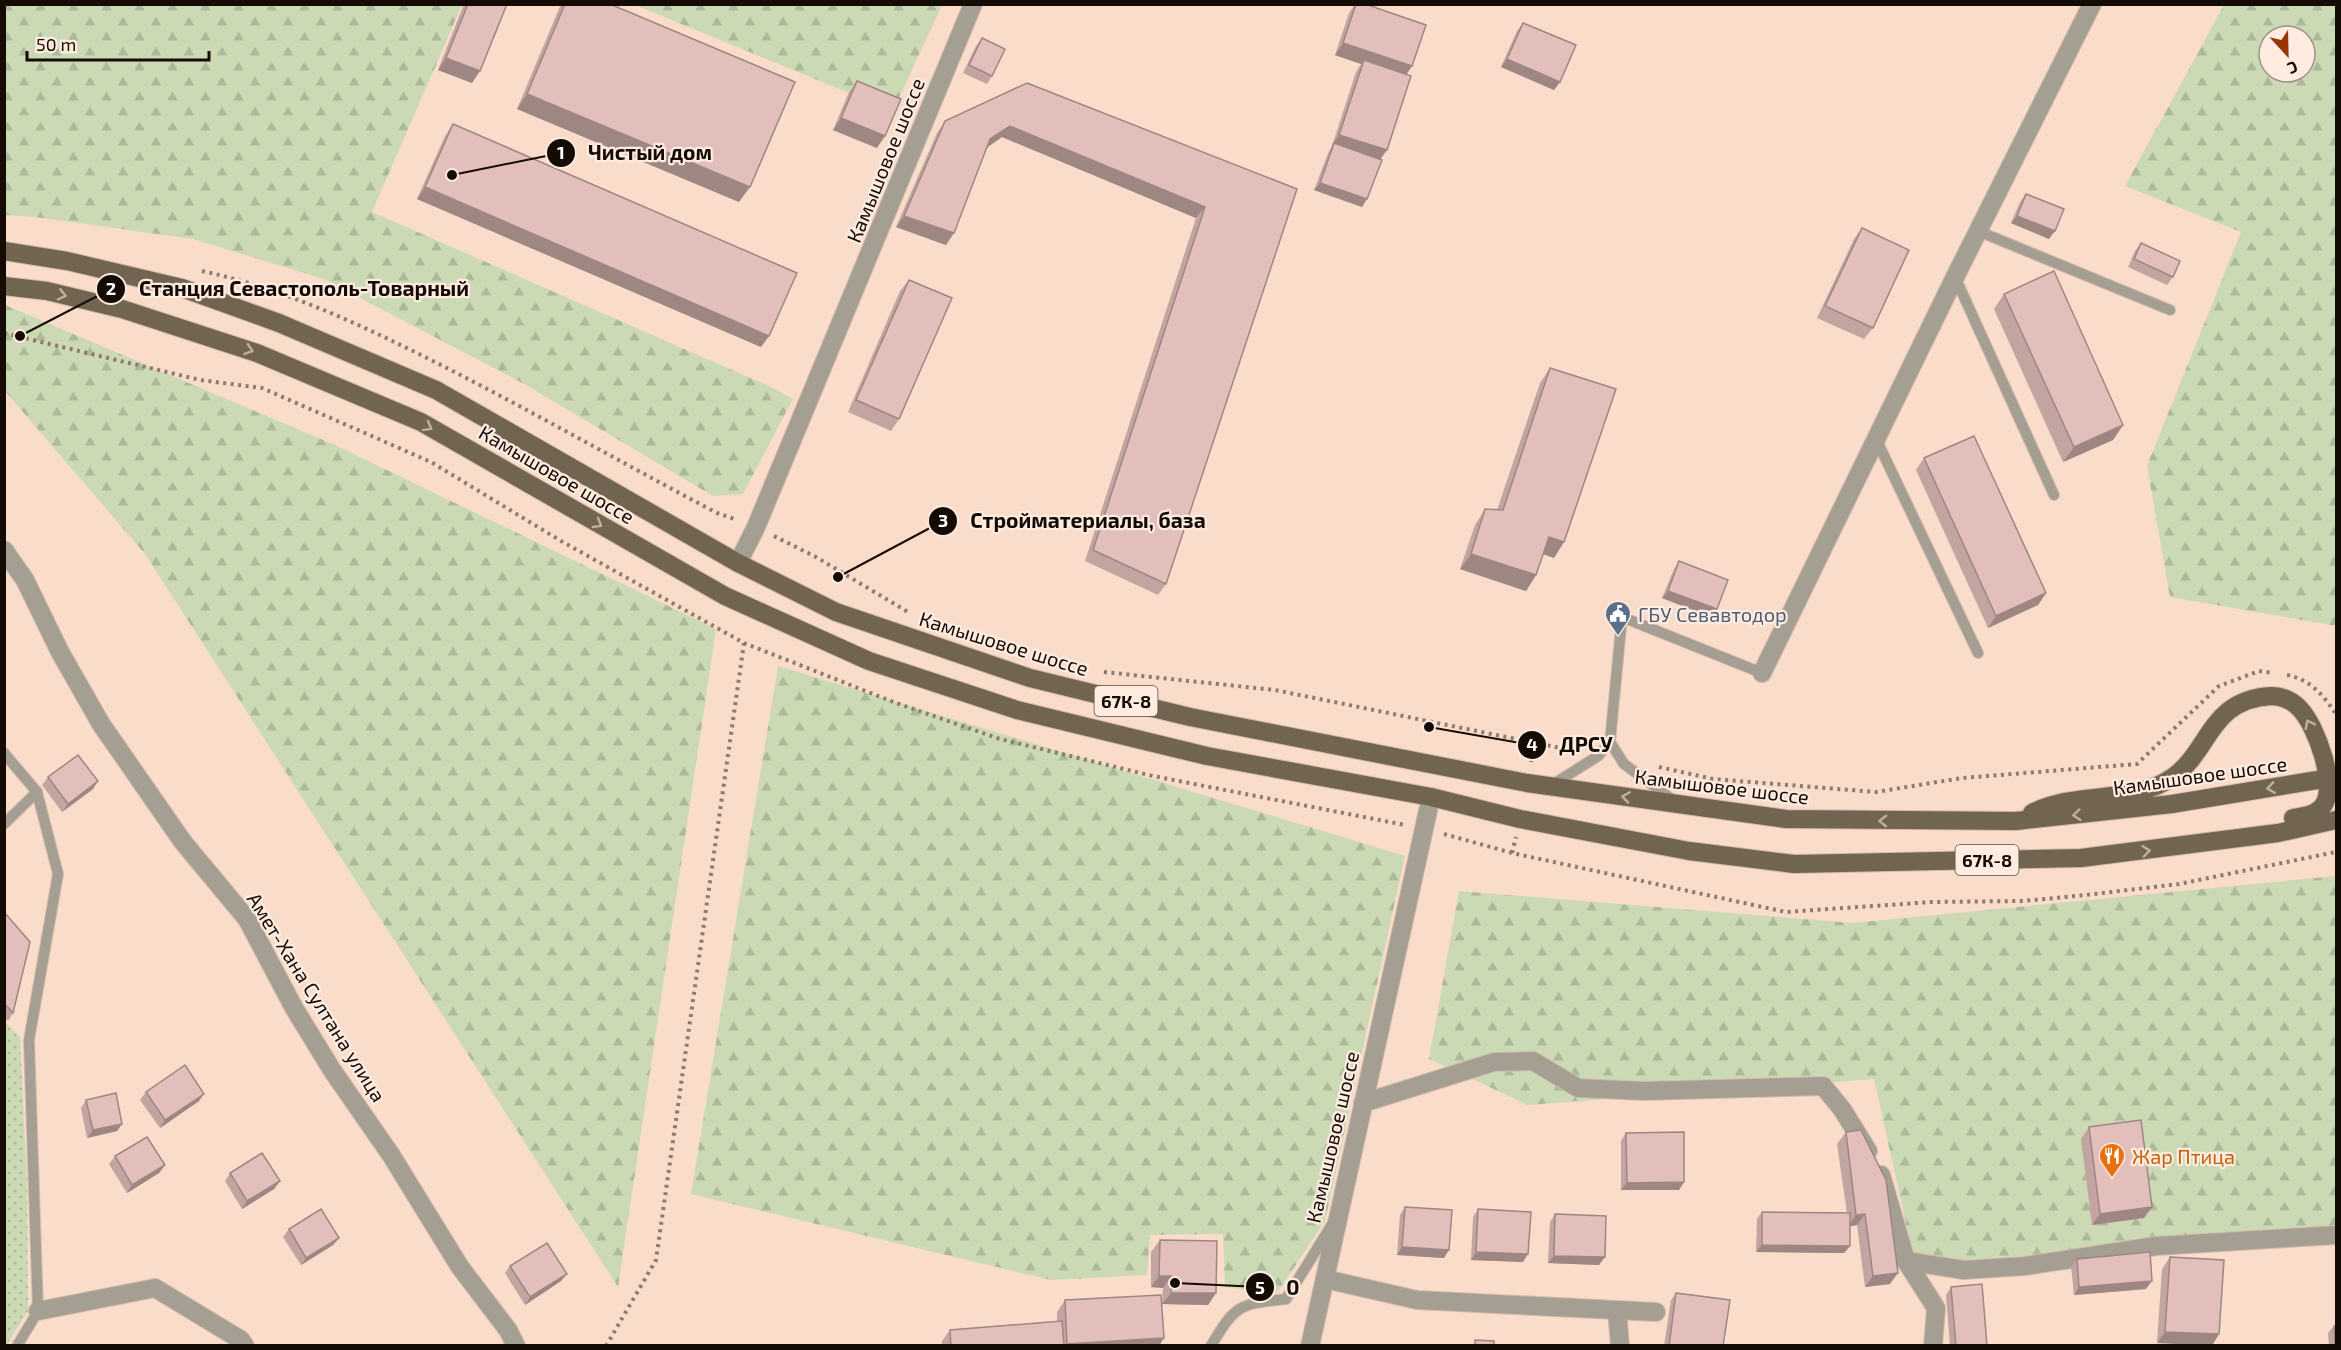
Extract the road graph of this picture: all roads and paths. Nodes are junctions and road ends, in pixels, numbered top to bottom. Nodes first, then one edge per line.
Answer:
1 (973, 4) edge
2 (2092, 4) edge
3 (1978, 231) junction
4 (4, 251) edge
5 (1955, 277) junction
6 (4, 286) edge
7 (2170, 310) dead end
8 (4, 333) edge
9 (1877, 441) junction
10 (2054, 495) dead end
11 (756, 527) junction
12 (4, 550) edge
13 (738, 563) junction
14 (918, 616) dead end
15 (744, 643) junction
16 (1978, 653) dead end
17 (1099, 672) dead end
18 (1762, 673) joint
19 (2337, 714) edge
20 (1610, 742) junction
21 (4, 753) edge
22 (1598, 756) junction
23 (1624, 764) junction
24 (2332, 778) edge
25 (1550, 786) junction
26 (37, 792) junction
27 (1431, 797) junction
28 (1680, 806) junction
29 (2337, 820) edge
30 (2016, 821) junction
31 (4, 824) edge
32 (1426, 829) junction
33 (2179, 847) junction
34 (2337, 852) edge
35 (1363, 1103) junction
36 (1336, 1218) junction
37 (2337, 1235) edge
38 (1906, 1262) junction
39 (1324, 1279) junction
40 (1617, 1310) junction
41 (38, 1311) junction
42 (1656, 1312) dead end
43 (17, 1346) edge
44 (245, 1346) edge
45 (516, 1346) edge
46 (606, 1346) edge
47 (1211, 1346) edge
48 (1310, 1346) edge
49 (1620, 1346) edge
50 (1933, 1346) edge

1 - 11 street, Камышовое шоссе
2 - 3 street
3 - 5 street
3 - 7 lane
4 - 13 main road, Камышовое шоссе / 67К-8
5 - 9 street
5 - 10 lane
6 -> 27 main road, Камышовое шоссе / 67К-8
8 - 15 path
9 - 16 lane
9 - 18 street
11 - 13 street, Камышовое шоссе
11 - 14 path
12 - 45 street, Амет-Хана Султана улица
13 - 25 main road, Камышовое шоссе / 67К-8
15 - 32 path
15 - 46 path
17 - 22 path
18 - 20 lane
19 - 23 path
20 - 22 lane
20 - 23 lane
21 - 26 lane
22 - 25 lane
23 - 28 lane
24 -> 30 main road, Камышовое шоссе / 67К-8
24 -> 30 main road
24 - 33 main road
28 -> 25 main road, Камышовое шоссе / 67К-8
26 - 31 lane
26 - 41 lane
27 - 32 street, Камышовое шоссе
27 -> 33 main road, Камышовое шоссе / 67К-8
30 -> 28 main road, Камышовое шоссе / 67К-8
29 - 33 main road, Камышовое шоссе / 67К-8
32 - 34 path
32 - 35 street, Камышовое шоссе
35 - 36 street, Камышовое шоссе
35 - 38 street
36 - 39 street, Камышовое шоссе
36 - 47 lane
37 - 38 street
38 - 50 street
39 - 40 street
39 - 48 street, Камышовое шоссе
40 - 42 street
40 - 49 street
41 - 43 lane
41 - 44 street

